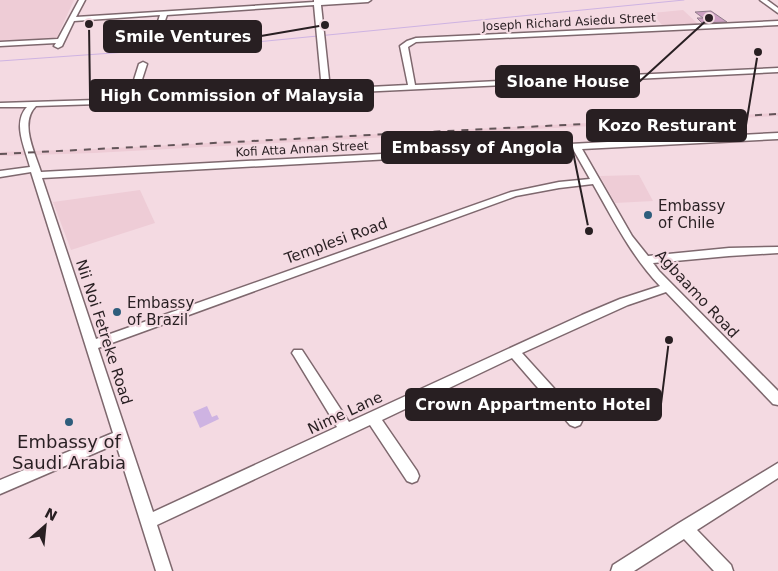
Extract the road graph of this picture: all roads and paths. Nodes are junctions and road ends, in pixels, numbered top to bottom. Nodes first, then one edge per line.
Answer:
1 (82, 0) edge
2 (368, 0) edge
3 (763, 0) edge
4 (317, 2) edge
5 (778, 11) edge
6 (164, 14) junction
7 (73, 19) junction
8 (778, 23) edge
9 (154, 42) dead end
10 (0, 44) edge
11 (143, 64) dead end
12 (778, 70) edge
13 (412, 88) junction
14 (326, 92) junction
15 (132, 101) junction
16 (34, 104) junction
17 (0, 105) edge
18 (778, 136) edge
19 (576, 147) junction
20 (36, 172) junction
21 (0, 174) edge
22 (595, 182) junction
23 (778, 250) edge
24 (645, 260) junction
25 (667, 288) junction
26 (92, 345) junction
27 (514, 352) junction
28 (298, 353) dead end
29 (778, 400) edge
30 (372, 418) junction
31 (575, 422) dead end
32 (346, 430) junction
33 (121, 436) junction
34 (778, 470) edge
35 (412, 476) dead end
36 (0, 486) edge
37 (148, 522) junction
38 (684, 528) junction
39 (164, 571) edge
40 (619, 571) edge
41 (725, 571) edge

1 - 7 street
2 - 4 street
3 - 5 street
4 - 6 street
4 - 14 street
6 - 7 street
6 - 9 street
7 - 10 street
8 - 13 street, Joseph Richard Asiedu Street
11 - 15 street
12 - 13 street
13 - 14 street
14 - 15 street
15 - 16 street
16 - 17 street
16 - 20 street, Nii Noi Fetreke Road
18 - 19 street, Kofi Atta Annan Street
19 - 20 street, Kofi Atta Annan Street
19 - 22 street, Agbaamo Road
20 - 21 street, Kofi Atta Annan Street
20 - 26 street, Nii Noi Fetreke Road
22 - 24 street, Agbaamo Road
22 - 26 street, Templesi Road
23 - 24 street
24 - 25 street, Agbaamo Road
25 - 27 street, Nime Lane
25 - 29 street, Agbaamo Road
26 - 33 street, Nii Noi Fetreke Road
27 - 30 street, Nime Lane
27 - 31 street
28 - 32 street
30 - 32 street, Nime Lane
30 - 35 street
32 - 37 street, Nime Lane
33 - 36 street
33 - 37 street, Nii Noi Fetreke Road
34 - 38 street
37 - 39 street, Nii Noi Fetreke Road
38 - 40 street
38 - 41 street

